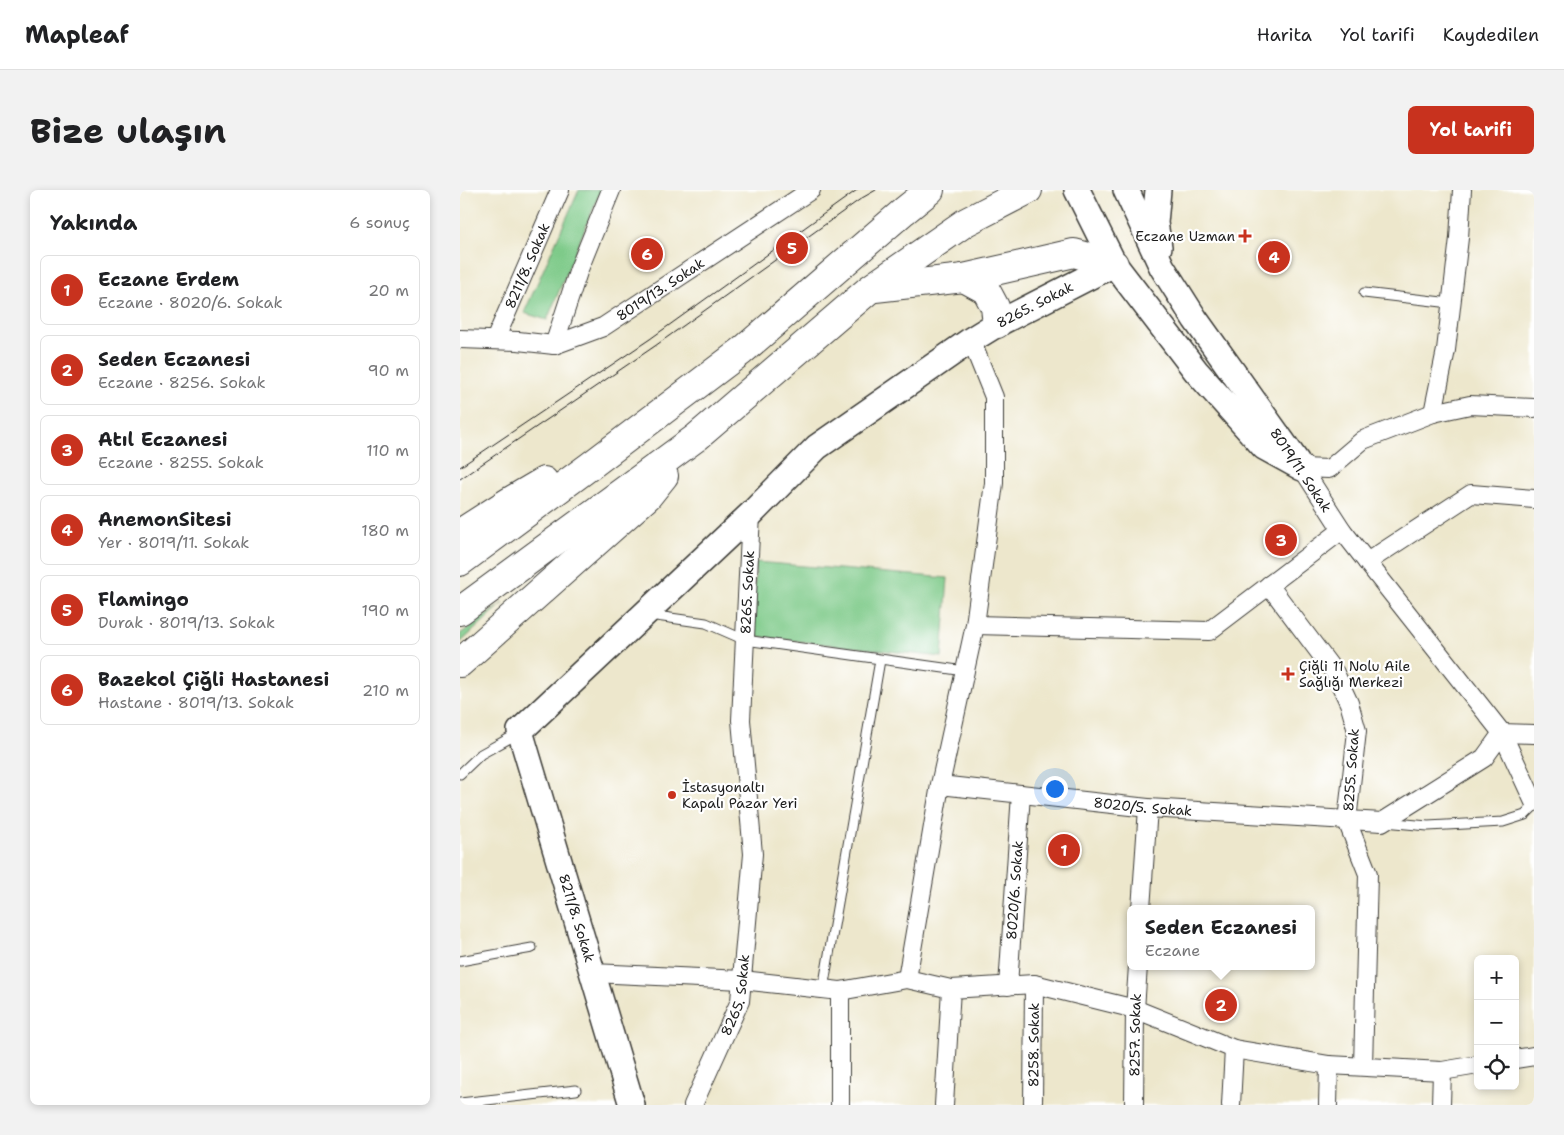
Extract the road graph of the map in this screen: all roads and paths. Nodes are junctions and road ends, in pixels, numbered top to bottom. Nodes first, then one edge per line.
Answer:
1 (560, 190) edge
2 (611, 190) edge
3 (811, 190) edge
4 (930, 190) edge
5 (1028, 190) edge
6 (1077, 190) edge
7 (1126, 190) edge
8 (1158, 190) edge
9 (1462, 190) edge
10 (1114, 264) junction
11 (1162, 266) junction
12 (964, 278) junction
13 (871, 288) junction
14 (1364, 293) dead end
15 (1451, 303) junction
16 (997, 324) junction
17 (460, 339) edge
18 (495, 340) junction
19 (971, 340) junction
20 (554, 346) junction
21 (1534, 408) edge
22 (1433, 413) junction
23 (647, 422) junction
24 (698, 437) junction
25 (1302, 468) junction
26 (1534, 499) edge
27 (751, 514) junction
28 (1342, 530) junction
29 (460, 533) edge
30 (460, 562) edge
31 (1366, 562) junction
32 (1269, 585) junction
33 (460, 611) edge
34 (644, 614) junction
35 (975, 625) junction
36 (745, 640) junction
37 (880, 660) junction
38 (460, 663) edge
39 (965, 671) junction
40 (520, 732) junction
41 (1502, 733) junction
42 (1534, 734) edge
43 (460, 774) edge
44 (940, 785) junction
45 (1021, 794) junction
46 (1534, 804) edge
47 (1148, 808) junction
48 (1347, 820) junction
49 (1382, 822) junction
50 (1142, 905) edge
51 (532, 948) dead end
52 (460, 961) edge
53 (1138, 970) edge
54 (593, 973) junction
55 (908, 979) junction
56 (742, 980) junction
57 (1034, 984) junction
58 (1008, 986) junction
59 (823, 989) junction
60 (951, 989) junction
61 (840, 991) junction
62 (1135, 1009) junction
63 (1234, 1049) junction
64 (1534, 1056) edge
65 (1519, 1058) edge
66 (1329, 1065) junction
67 (1363, 1066) junction
68 (1474, 1066) edge
69 (1442, 1071) junction
70 (576, 1090) dead end
71 (460, 1102) edge
72 (632, 1105) edge
73 (693, 1105) edge
74 (840, 1105) edge
75 (944, 1105) edge
76 (1033, 1105) edge
77 (1134, 1105) edge
78 (1231, 1105) edge
79 (1328, 1105) edge
80 (1441, 1105) edge

1 - 18 street, 8211/8. Sokak
2 - 20 street
3 - 20 street, 8019/13. Sokak
4 - 23 main road
5 - 13 main road
6 - 10 street
7 - 11 street, 8019/11. Sokak
8 - 11 street
9 - 15 street
10 - 12 main road
10 - 16 street, 8265. Sokak
10 - 25 street
11 - 25 street, 8019/11. Sokak
12 - 13 main road
12 - 16 main road
13 - 24 main road
14 - 15 lane
15 - 22 street
16 - 19 street, 8265. Sokak
17 - 18 street, 8019/13. Sokak
18 - 20 street, 8019/13. Sokak
19 - 27 street, 8265. Sokak
19 - 35 street
21 - 22 street
22 - 25 street
23 - 29 main road
23 - 30 main road
24 - 33 main road
24 - 38 main road
25 - 28 street, 8019/11. Sokak
26 - 31 street
27 - 34 street
27 - 36 street, 8265. Sokak
28 - 31 street, 8019/11. Sokak
28 - 32 street
31 - 41 street, 8019/11. Sokak
32 - 35 street
32 - 48 street, 8255. Sokak
34 - 36 lane
34 - 40 street
35 - 39 street
36 - 37 lane
36 - 56 street, 8265. Sokak
37 - 39 lane
37 - 59 lane
39 - 44 street
40 - 43 lane
40 - 54 street, 8211/8. Sokak
41 - 42 street
41 - 46 street, 8019/11. Sokak
41 - 49 street
44 - 45 street, 8020/5. Sokak
44 - 55 street
45 - 47 street, 8020/5. Sokak
45 - 58 street, 8020/6. Sokak
46 - 49 lane
47 - 48 street, 8020/5. Sokak
47 - 50 street
48 - 49 street, 8020/5. Sokak
48 - 67 street, 8255. Sokak
51 - 52 lane
53 - 62 street, 8257. Sokak
54 - 56 street
54 - 72 street, 8211/8. Sokak
55 - 60 street
55 - 61 street
56 - 59 street
56 - 73 street, 8265. Sokak
57 - 58 street
57 - 62 street
57 - 76 street, 8258. Sokak
58 - 60 street
59 - 61 street
60 - 75 street
61 - 74 street
62 - 63 street
62 - 77 street, 8257. Sokak
63 - 66 street
63 - 78 street
64 - 65 street
66 - 67 street
66 - 79 street
67 - 69 street
68 - 69 street
69 - 80 street
70 - 71 lane

